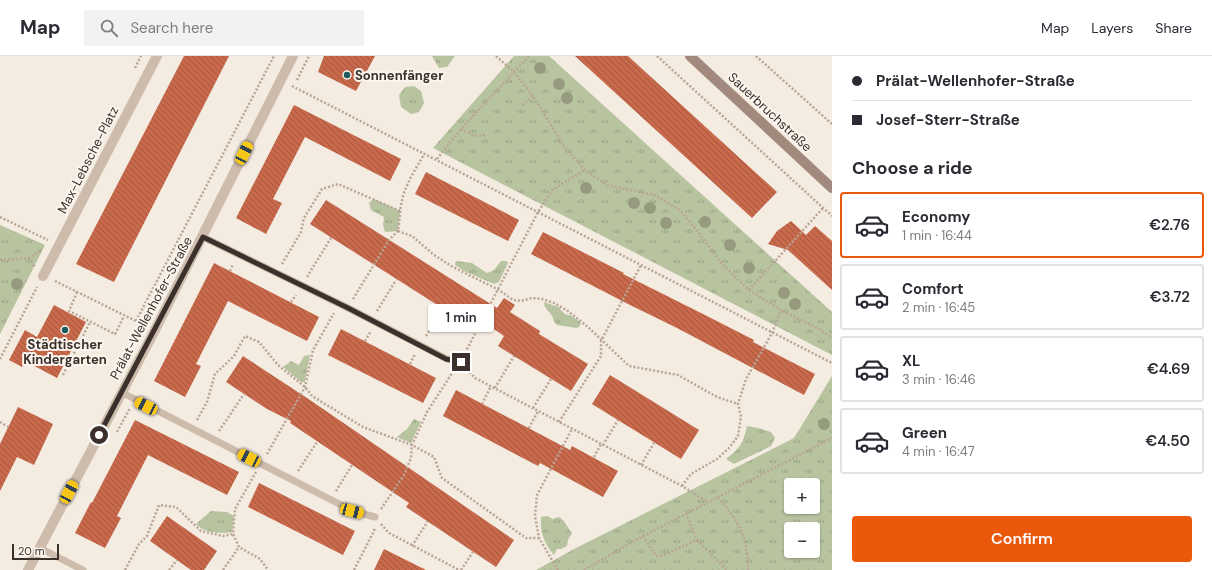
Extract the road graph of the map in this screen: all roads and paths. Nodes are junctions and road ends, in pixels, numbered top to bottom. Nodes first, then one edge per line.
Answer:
1 (141, 56) edge
2 (157, 56) edge
3 (274, 56) edge
4 (293, 56) edge
5 (496, 56) edge
6 (529, 56) edge
7 (657, 56) edge
8 (690, 56) edge
9 (756, 56) edge
10 (134, 70) dead end
11 (514, 72) junction
12 (281, 80) junction
13 (533, 96) junction
14 (522, 105) dead end
15 (832, 124) edge
16 (461, 129) junction
17 (487, 135) dead end
18 (425, 153) junction
19 (437, 159) junction
20 (832, 188) edge
21 (823, 208) junction
22 (400, 211) junction
23 (832, 216) edge
24 (0, 217) edge
25 (398, 231) junction
26 (203, 237) junction
27 (331, 238) dead end
28 (45, 245) dead end
29 (42, 249) dead end
30 (29, 258) junction
31 (0, 260) edge
32 (641, 265) junction
33 (277, 273) junction
34 (43, 276) junction
35 (396, 280) dead end
36 (302, 286) junction
37 (750, 290) junction
38 (78, 292) junction
39 (291, 302) dead end
40 (339, 304) junction
41 (348, 308) junction
42 (444, 309) dead end
43 (781, 310) junction
44 (124, 315) junction
45 (372, 320) junction
46 (136, 321) junction
47 (90, 322) junction
48 (155, 330) junction
49 (772, 333) junction
50 (832, 338) edge
51 (602, 341) junction
52 (420, 345) junction
53 (514, 356) dead end
54 (0, 359) edge
55 (461, 362) joint
56 (832, 363) edge
57 (63, 375) dead end
58 (551, 378) dead end
59 (305, 387) junction
60 (493, 387) junction
61 (121, 392) junction
62 (244, 394) dead end
63 (482, 404) dead end
64 (738, 404) junction
65 (533, 408) junction
66 (538, 411) junction
67 (618, 420) dead end
68 (0, 422) edge
69 (559, 422) junction
70 (8, 427) dead end
71 (529, 428) dead end
72 (192, 429) junction
73 (572, 429) junction
74 (832, 438) edge
75 (213, 439) junction
76 (317, 442) dead end
77 (654, 443) dead end
78 (602, 445) junction
79 (594, 457) dead end
80 (261, 464) junction
81 (352, 465) dead end
82 (641, 465) junction
83 (292, 480) junction
84 (682, 486) junction
85 (718, 497) junction
86 (331, 500) junction
87 (708, 502) junction
88 (686, 513) junction
89 (375, 517) joint
90 (428, 521) dead end
91 (233, 534) junction
92 (643, 536) junction
93 (539, 538) junction
94 (697, 540) junction
95 (412, 546) junction
96 (239, 547) junction
97 (40, 548) junction
98 (473, 552) dead end
99 (177, 560) dead end
100 (28, 570) edge
101 (83, 570) edge
102 (125, 570) edge
103 (169, 570) edge
104 (223, 570) edge
105 (268, 570) edge
106 (460, 570) edge
107 (558, 570) edge
108 (584, 570) edge
109 (727, 570) edge
110 (748, 570) edge

1 - 10 path
2 - 34 street, Max-Lebsche-Platz
3 - 46 path
4 - 12 street, Prälat-Wellenhofer-Straße
5 - 11 path
6 - 11 path
7 - 21 path
8 - 20 street, Sauerbruchstraße
9 - 15 path
11 - 13 path
11 - 16 path
12 - 18 path
12 - 26 street, Prälat-Wellenhofer-Straße
13 - 14 path
13 - 37 path
16 - 17 path
16 - 19 path
18 - 19 path
18 - 22 path
19 - 32 path
21 - 23 path
21 - 37 path
22 - 25 path
22 - 33 path
24 - 28 path
25 - 41 path
25 - 51 path
26 - 33 lane
26 - 48 street, Prälat-Wellenhofer-Straße
27 - 36 path
29 - 30 path
30 - 31 path
30 - 34 path
32 - 49 path
32 - 51 path
33 - 36 lane
34 - 38 path
34 - 54 path
35 - 45 path
36 - 39 path
36 - 40 lane
37 - 43 path
38 - 44 path
38 - 47 path
40 - 41 lane
40 - 59 path
41 - 45 lane
42 - 52 path
43 - 49 path
43 - 50 path
44 - 46 path
44 - 47 path
45 - 52 lane
46 - 48 path
47 - 57 path
48 - 61 street, Prälat-Wellenhofer-Straße
49 - 56 path
49 - 64 path
51 - 64 path
51 - 69 path
52 - 55 lane
53 - 60 path
55 - 60 path
58 - 65 path
59 - 72 path
59 - 80 path
59 - 93 path
60 - 63 path
60 - 65 path
61 - 72 lane
61 - 97 street, Prälat-Wellenhofer-Straße
62 - 75 path
64 - 84 path
65 - 66 path
66 - 69 path
66 - 71 path
67 - 78 path
68 - 70 path
69 - 73 path
72 - 75 lane
73 - 78 path
73 - 93 path
74 - 85 path
75 - 80 lane
76 - 83 path
77 - 82 path
78 - 79 path
78 - 82 path
80 - 83 lane
80 - 91 path
81 - 86 path
82 - 84 path
83 - 86 lane
84 - 87 path
85 - 87 path
85 - 110 path
86 - 89 lane
87 - 88 path
88 - 92 path
88 - 94 path
89 - 95 path
90 - 95 path
91 - 96 path
91 - 102 path
92 - 94 path
92 - 108 path
93 - 107 path
94 - 109 path
95 - 106 path
96 - 104 path
96 - 105 path
97 - 100 street, Prälat-Wellenhofer-Straße
97 - 101 lane
98 - 106 path
99 - 103 path

